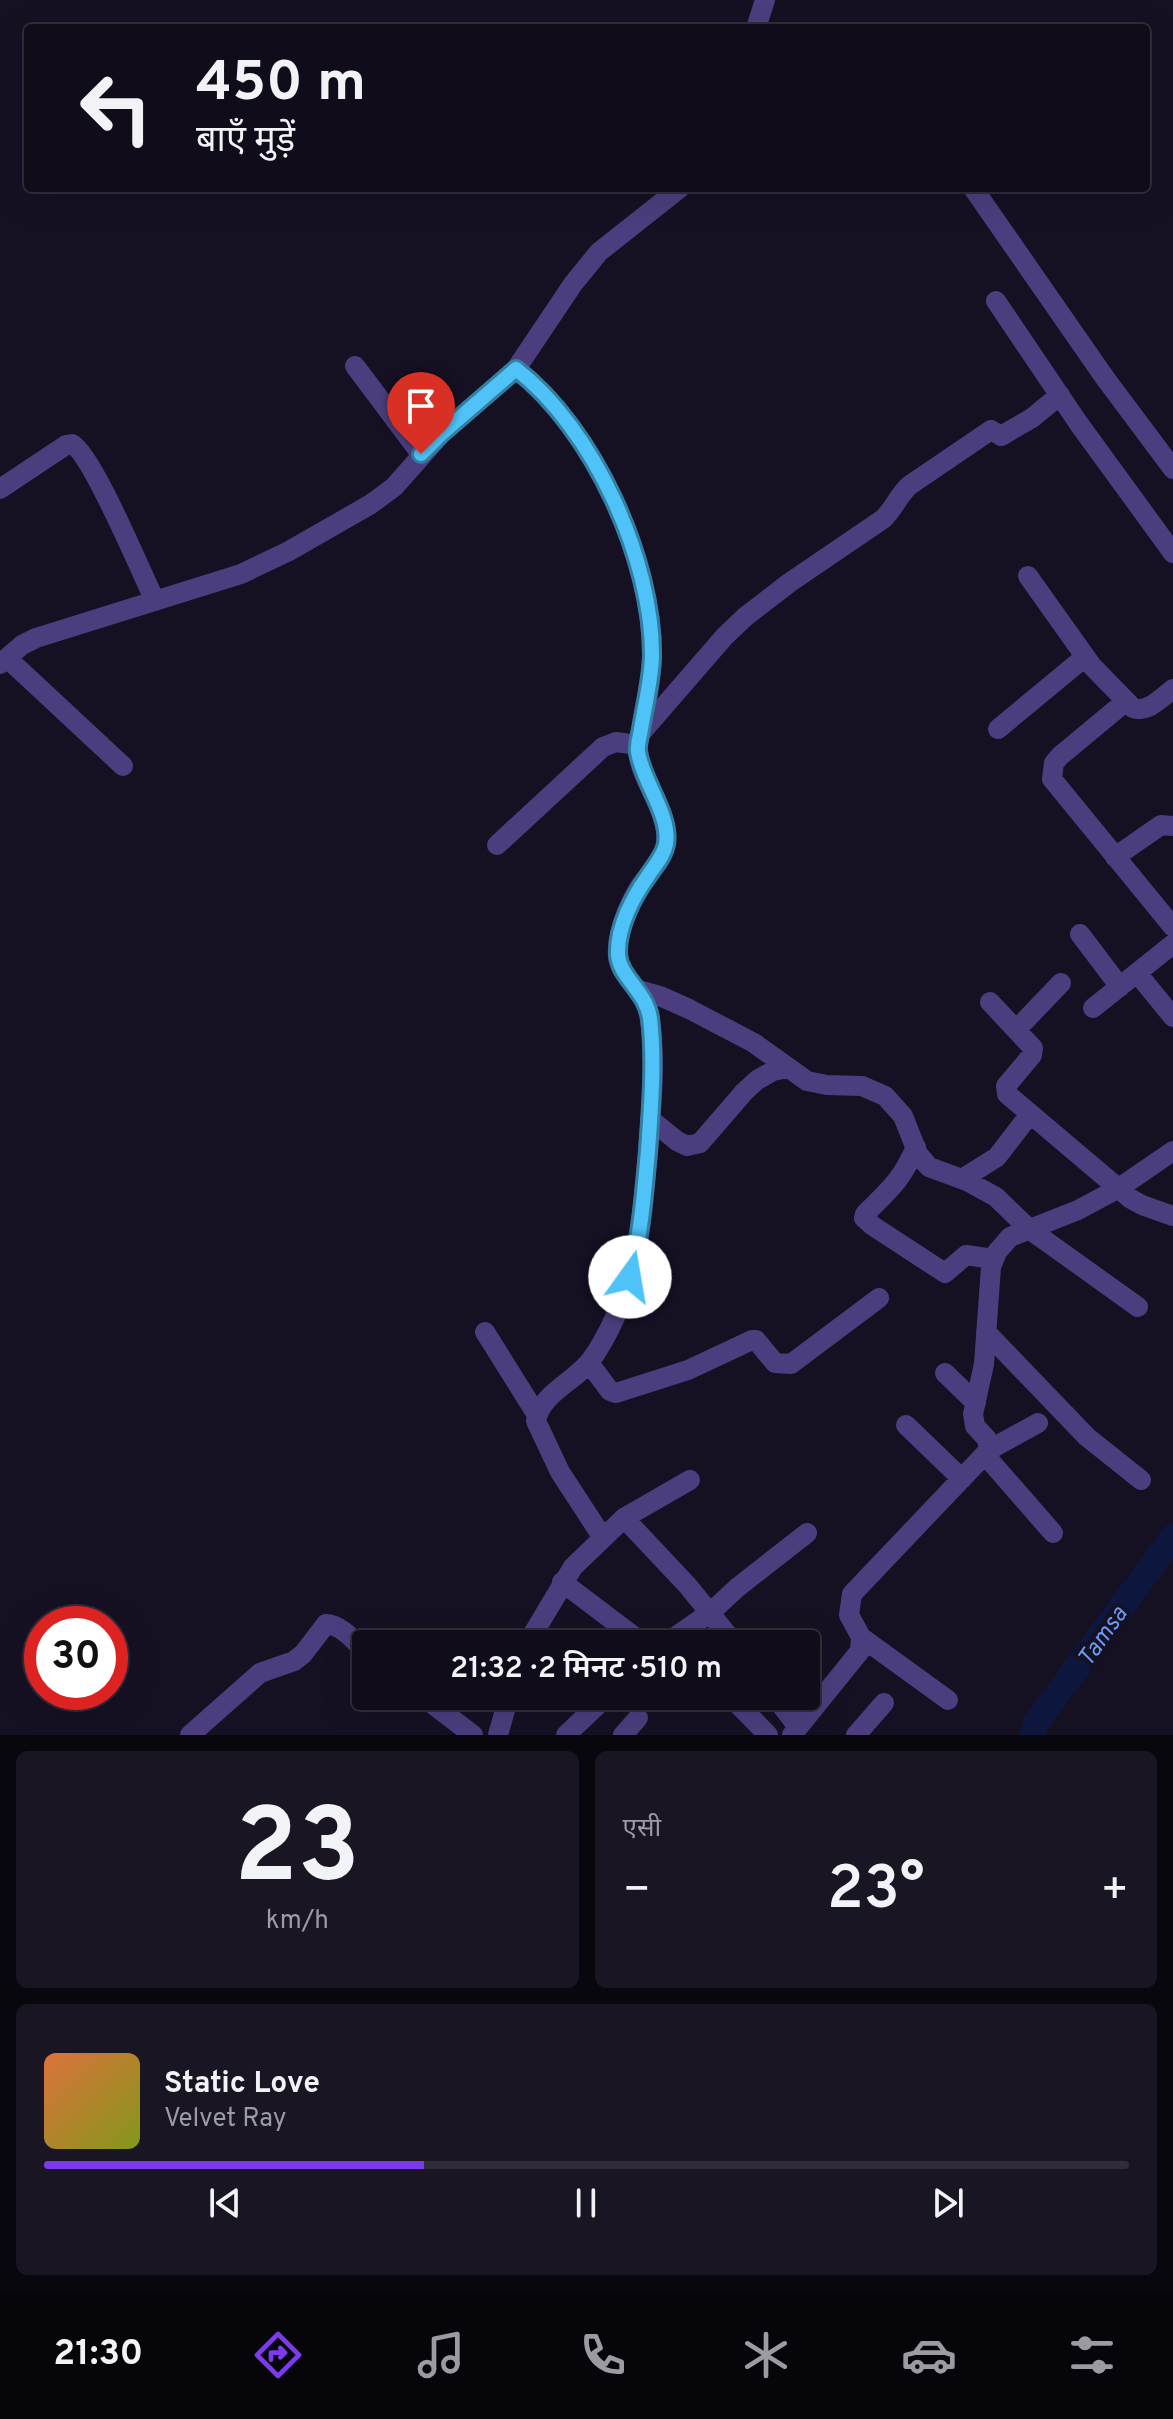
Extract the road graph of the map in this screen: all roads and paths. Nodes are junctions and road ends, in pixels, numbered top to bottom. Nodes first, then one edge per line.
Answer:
1 (765, 0) edge
2 (757, 24) edge
3 (675, 192) edge
4 (976, 192) edge
5 (996, 301) dead end
6 (355, 366) dead end
7 (516, 369) junction
8 (1060, 395) junction
9 (421, 454) junction
10 (1173, 469) edge
11 (0, 489) edge
12 (1173, 553) edge
13 (1028, 576) dead end
14 (155, 601) junction
15 (1085, 657) junction
16 (4, 661) edge
17 (1173, 689) edge
18 (1125, 702) junction
19 (998, 729) dead end
20 (639, 740) junction
21 (123, 766) dead end
22 (1173, 826) edge
23 (497, 845) dead end
24 (1115, 857) junction
25 (1173, 927) edge
26 (1080, 934) dead end
27 (1173, 944) edge
28 (1137, 973) junction
29 (1061, 983) dead end
30 (1120, 987) junction
31 (639, 990) junction
32 (990, 1002) dead end
33 (1093, 1008) dead end
34 (1173, 1017) edge
35 (1016, 1030) junction
36 (788, 1068) junction
37 (1030, 1114) junction
38 (650, 1119) junction
39 (916, 1147) junction
40 (1173, 1151) edge
41 (962, 1179) junction
42 (1119, 1188) junction
43 (1173, 1216) edge
44 (1029, 1229) junction
45 (993, 1259) junction
46 (879, 1298) dead end
47 (1138, 1307) dead end
48 (987, 1318) junction
49 (485, 1332) dead end
50 (594, 1355) junction
51 (945, 1373) dead end
52 (976, 1403) junction
53 (537, 1415) junction
54 (1038, 1423) dead end
55 (906, 1425) dead end
56 (987, 1453) junction
57 (962, 1479) junction
58 (690, 1480) dead end
59 (1141, 1480) dead end
60 (624, 1518) junction
61 (807, 1533) dead end
62 (1053, 1533) dead end
63 (603, 1538) junction
64 (562, 1582) junction
65 (711, 1612) junction
66 (535, 1630) edge
67 (625, 1630) edge
68 (685, 1630) edge
69 (724, 1630) edge
70 (861, 1637) junction
71 (352, 1640) edge
72 (948, 1700) dead end
73 (884, 1703) dead end
74 (440, 1710) edge
75 (505, 1710) edge
76 (592, 1710) edge
77 (744, 1710) edge
78 (782, 1710) edge
79 (638, 1718) dead end
80 (795, 1731) edge
81 (190, 1735) edge
82 (473, 1735) edge
83 (499, 1735) edge
84 (566, 1735) edge
85 (623, 1735) edge
86 (768, 1735) edge
87 (857, 1735) edge

1 - 2 street
3 - 7 street
4 - 10 street
5 - 8 street
6 - 9 street
7 - 9 street
7 - 20 street
8 - 12 street
8 - 20 street
9 - 14 street
11 - 14 street
13 - 15 street
14 - 16 street
15 - 18 street
15 - 19 street
16 - 21 street
17 - 18 street
18 - 24 street
20 - 23 street
20 - 31 street
22 - 24 street
24 - 25 street
26 - 30 street
27 - 28 street
28 - 30 street
28 - 34 street
29 - 35 street
30 - 33 street
31 - 36 street
31 - 38 street
32 - 35 street
35 - 37 street
36 - 38 street
36 - 39 street
37 - 41 street
37 - 42 street
38 - 50 street
39 - 41 street
39 - 45 street
40 - 42 street
41 - 44 street
42 - 43 street
42 - 44 street
44 - 45 street
44 - 47 street
45 - 48 street
46 - 50 street
48 - 52 street
48 - 59 street
49 - 53 street
50 - 53 street
51 - 52 street
52 - 56 street
53 - 63 street
54 - 56 street
55 - 57 street
56 - 57 street
56 - 62 street
57 - 70 street
58 - 60 street
60 - 63 street
60 - 65 street
61 - 65 street
63 - 64 street
64 - 66 street
64 - 67 street
65 - 68 street
65 - 69 street
70 - 72 street
70 - 80 street
71 - 81 street
73 - 87 street
74 - 82 street
75 - 83 street
76 - 84 street
77 - 86 street
78 - 80 street
79 - 85 street

